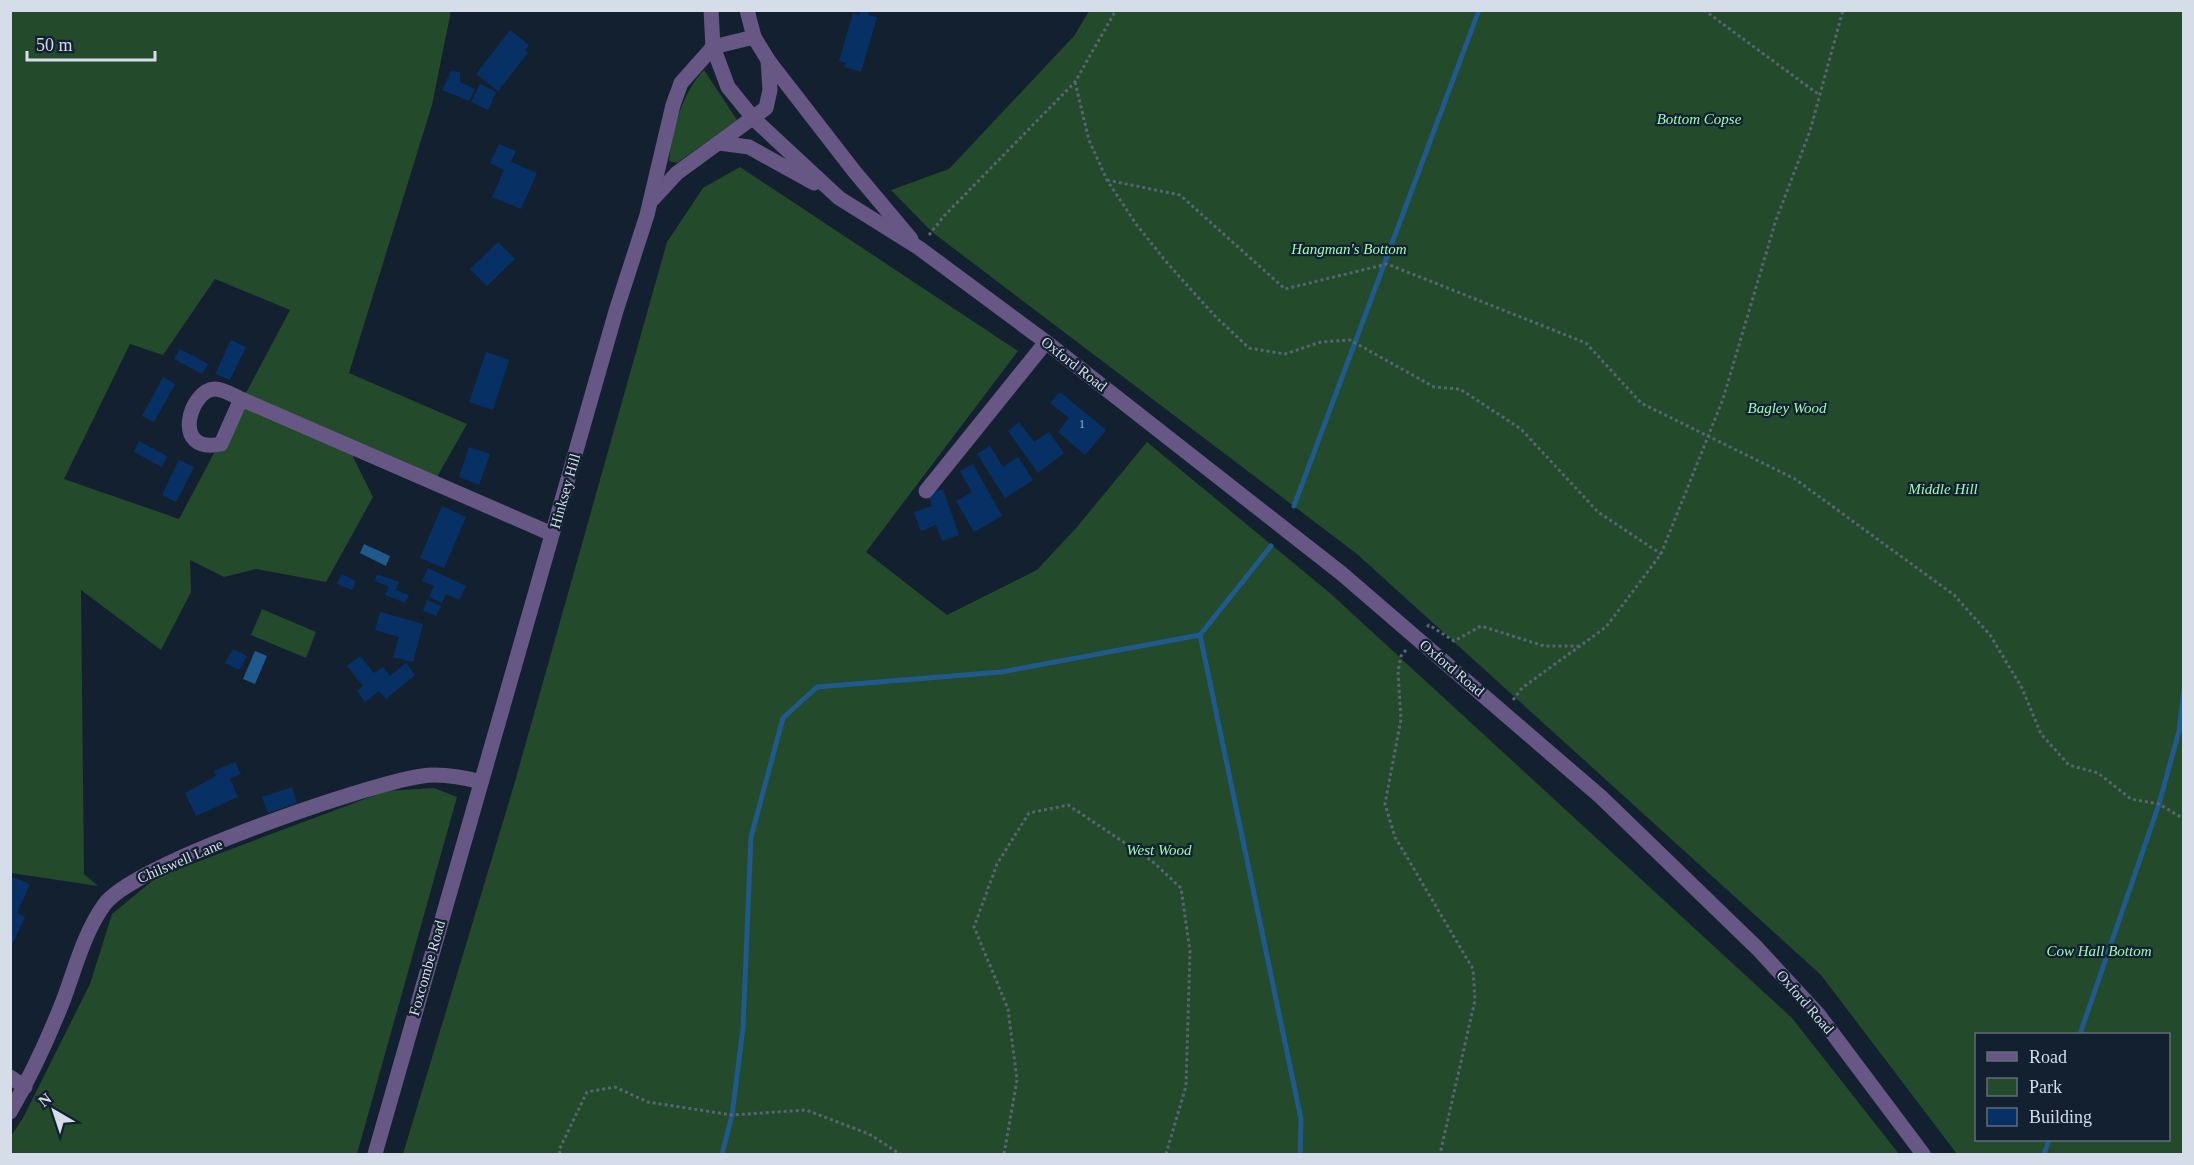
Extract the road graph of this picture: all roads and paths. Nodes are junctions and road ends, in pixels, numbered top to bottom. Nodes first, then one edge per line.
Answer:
1 (711, 10) edge
2 (747, 10) edge
3 (1116, 10) edge
4 (1704, 10) edge
5 (1843, 10) edge
6 (754, 37) junction
7 (713, 46) junction
8 (768, 60) junction
9 (1075, 82) junction
10 (1818, 94) junction
11 (754, 118) junction
12 (719, 143) junction
13 (1107, 180) junction
14 (839, 198) junction
15 (651, 202) junction
16 (919, 249) junction
17 (1046, 342) junction
18 (241, 399) dead end
19 (1710, 434) junction
20 (926, 491) dead end
21 (552, 534) junction
22 (1661, 554) junction
23 (1417, 638) junction
24 (1579, 646) junction
25 (1515, 697) dead end
26 (481, 782) junction
27 (2184, 819) edge
28 (10, 1077) edge
29 (25, 1087) junction
30 (10, 1112) edge
31 (375, 1155) edge
32 (560, 1155) edge
33 (900, 1155) edge
34 (1004, 1155) edge
35 (1166, 1155) edge
36 (1440, 1155) edge
37 (1923, 1155) edge

1 - 7 street, Oxford Road
2 - 6 street, Oxford Road
3 - 9 path
4 - 10 path
5 - 10 path
6 - 7 street
6 - 8 street, Oxford Road
7 - 11 street, Oxford Road
7 - 15 street, Hinksey Hill
8 - 11 street
8 - 16 street, Oxford Road
9 - 13 path
9 - 16 path
10 - 19 path
11 - 12 street, Hinksey Hill
11 - 14 street, Oxford Road
12 - 14 street, Oxford Road
12 - 15 street, Hinksey Hill
13 - 19 path
13 - 22 path
14 - 16 street, Oxford Road
15 - 21 street, Hinksey Hill
16 - 17 street, Oxford Road
17 - 20 street
17 - 23 street, Oxford Road
18 - 21 street
19 - 22 path
19 - 27 path
21 - 26 street, Hinksey Hill
22 - 24 path
23 - 24 path
23 - 36 path
23 - 37 street, Oxford Road
24 - 25 path
26 - 29 street, Chilswell Lane
26 - 31 street, Foxcombe Road
28 - 29 street
29 - 30 street, Chilswell Lane
32 - 33 path
34 - 35 path

